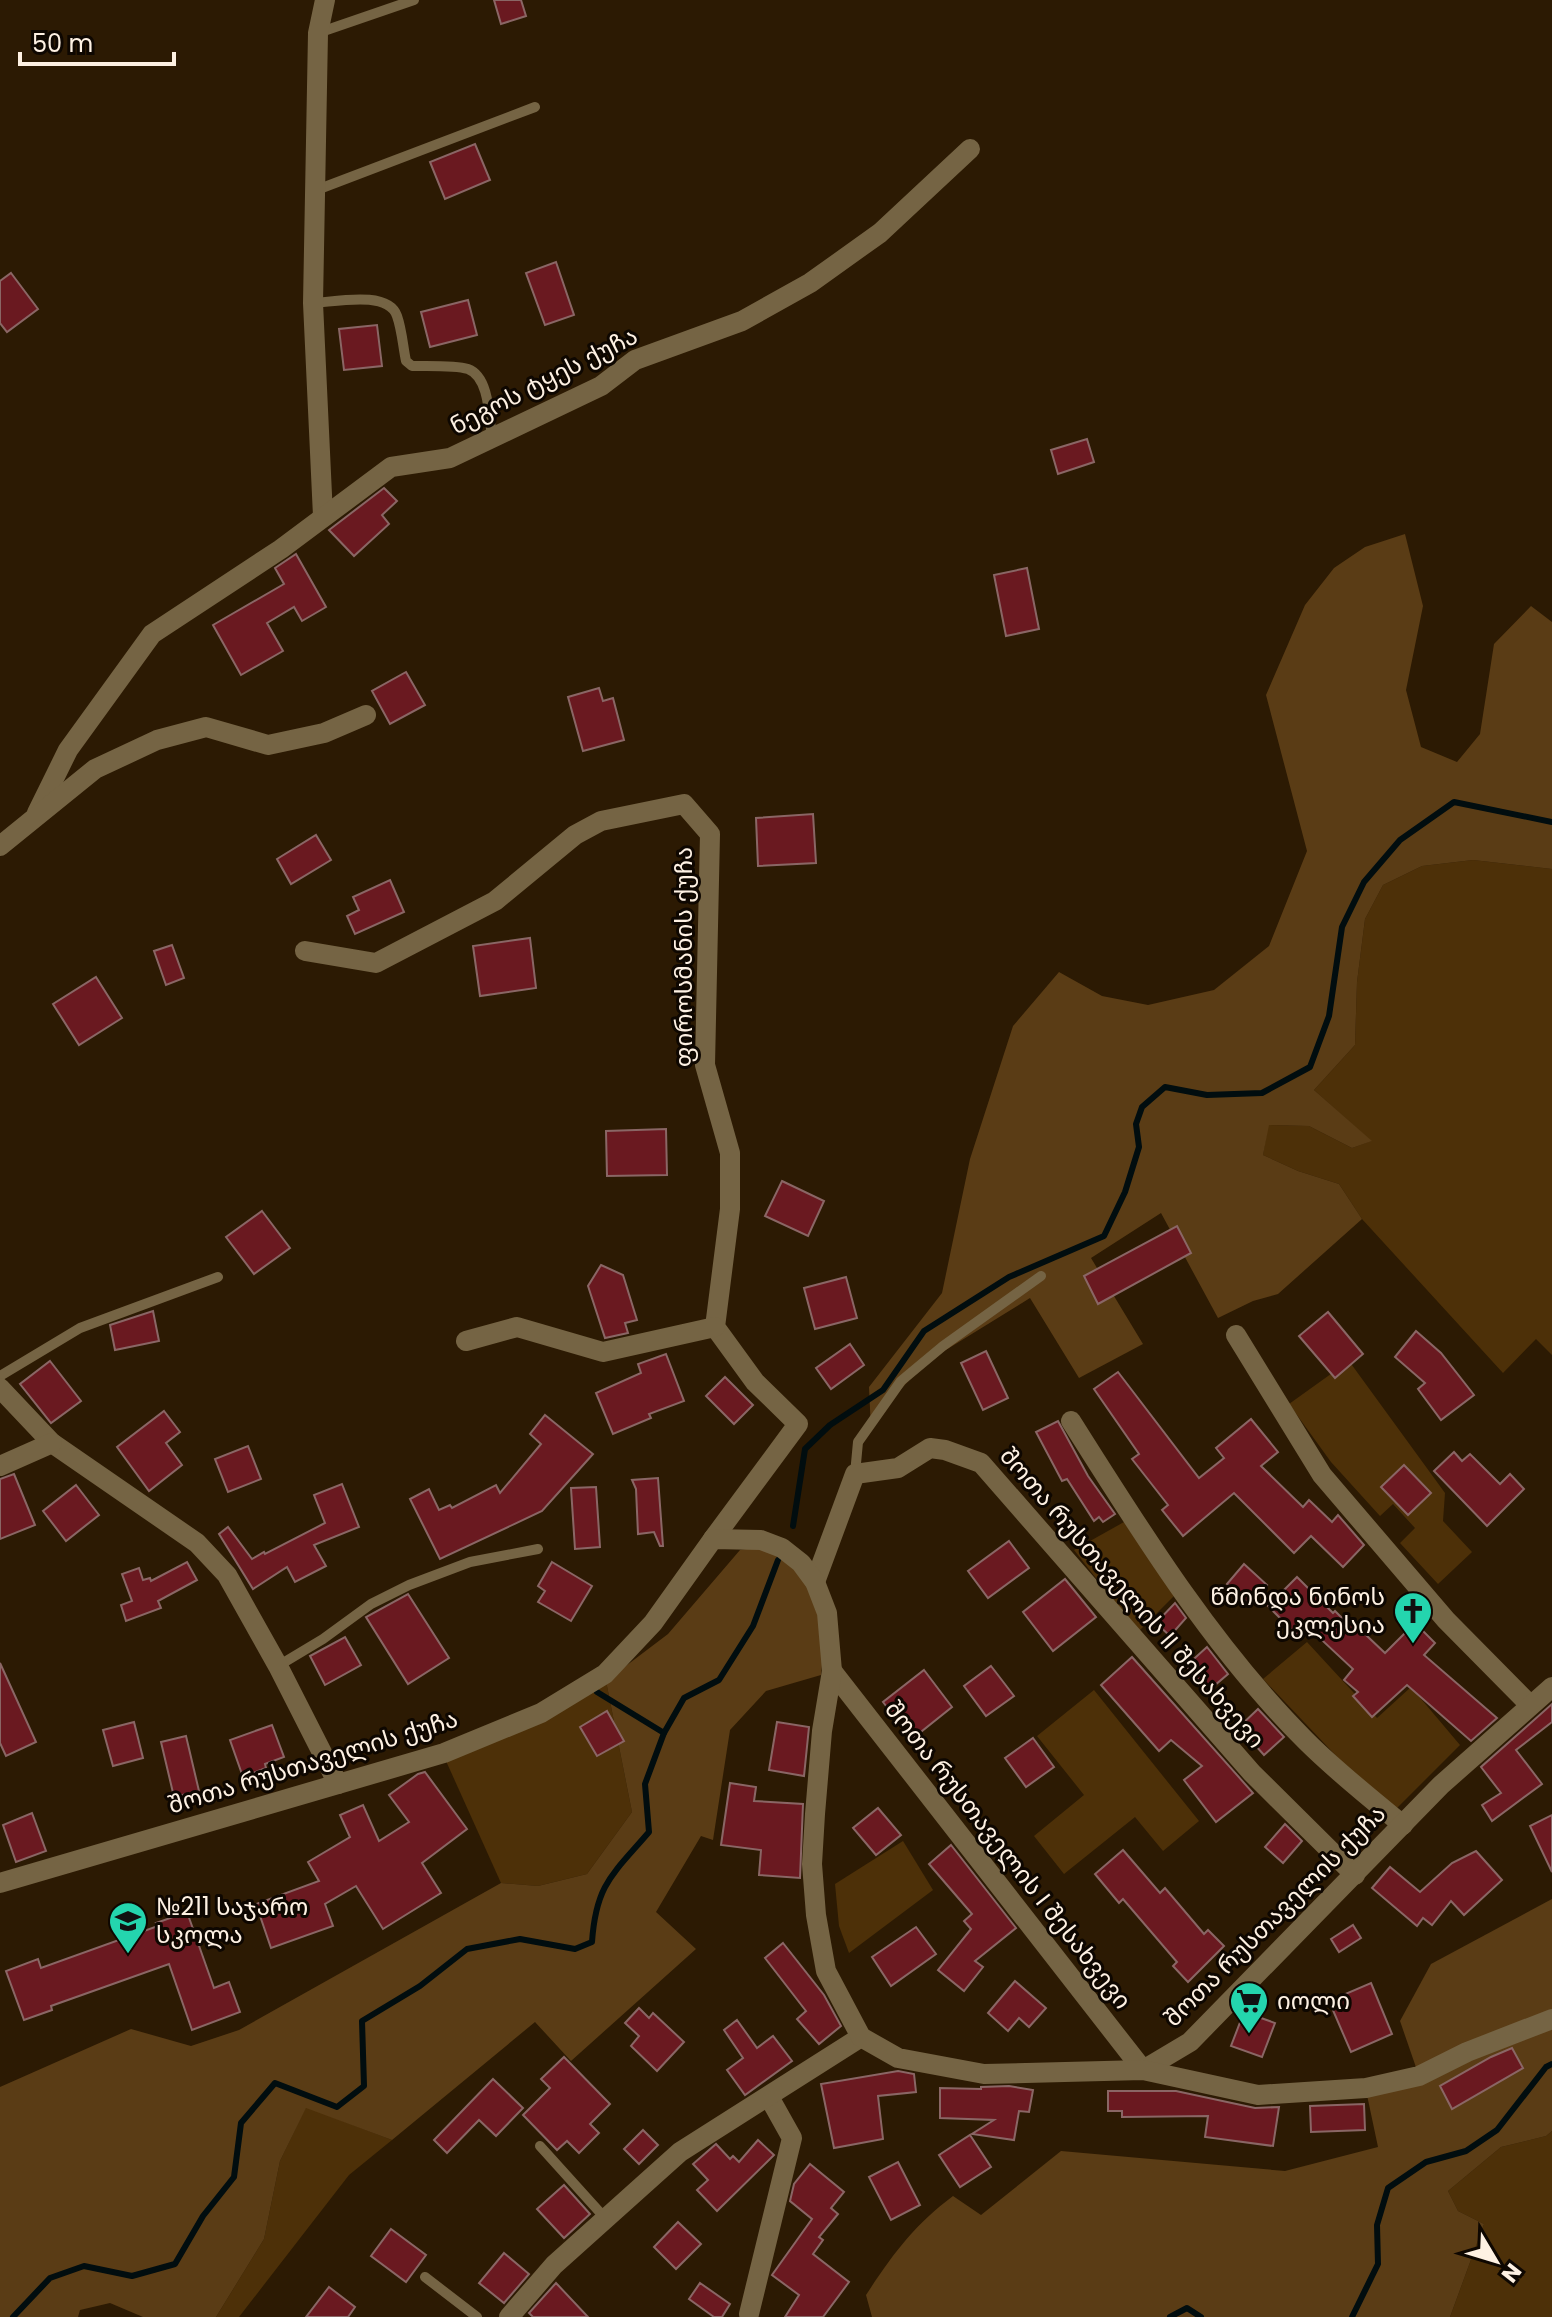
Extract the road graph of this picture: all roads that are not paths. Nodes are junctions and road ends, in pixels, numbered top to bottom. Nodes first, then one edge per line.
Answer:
1 (325, 0) edge
2 (414, 0) edge
3 (318, 33) junction
4 (535, 107) dead end
5 (970, 149) dead end
6 (314, 191) junction
7 (313, 303) junction
8 (492, 438) junction
9 (323, 516) junction
10 (366, 715) dead end
11 (37, 813) junction
12 (0, 846) edge
13 (305, 951) dead end
14 (1041, 1276) dead end
15 (218, 1277) dead end
16 (715, 1327) junction
17 (1236, 1335) dead end
18 (466, 1341) dead end
19 (0, 1376) edge
20 (0, 1388) edge
21 (1071, 1421) dead end
22 (52, 1443) junction
23 (0, 1466) edge
24 (855, 1474) junction
25 (713, 1539) junction
26 (538, 1549) dead end
27 (815, 1582) junction
28 (278, 1666) junction
29 (832, 1671) junction
30 (1552, 1687) edge
31 (1530, 1705) junction
32 (338, 1784) junction
33 (1403, 1825) junction
34 (1355, 1875) junction
35 (0, 1883) edge
36 (1552, 2019) edge
37 (861, 2037) junction
38 (1143, 2070) junction
39 (769, 2097) junction
40 (540, 2146) dead end
41 (605, 2218) junction
42 (425, 2277) dead end
43 (749, 2314) dead end
44 (477, 2317) edge
45 (509, 2317) edge

1 - 3 street
2 - 3 lane
3 - 6 street
4 - 6 lane
5 - 8 street, ნეგოს ტყეს ქუჩა
6 - 7 street
7 - 8 lane
7 - 9 street
8 - 9 street, ნეგოს ტყეს ქუჩა
9 - 11 street, ნეგოს ტყეს ქუჩა
10 - 11 street, ნეგოს ტყეს ქუჩა
11 - 12 street, ნეგოს ტყეს ქუჩა
13 - 16 street, ფიროსმანის ქუჩა
14 - 24 lane
15 - 19 lane
16 - 18 street
16 - 25 street
17 - 31 street
20 - 22 street
21 - 33 street
22 - 23 street
22 - 28 street
24 - 27 street
24 - 34 street, შოთა რუსთაველის II შესახვევი
25 - 27 street
25 - 32 street, შოთა რუსთაველის ქუჩა
26 - 28 lane
27 - 29 street
28 - 32 street
29 - 37 street
29 - 38 street, შოთა რუსთაველის I შესახვევი
30 - 31 street, შოთა რუსთაველის ქუჩა
31 - 33 street, შოთა რუსთაველის ქუჩა
32 - 35 street, შოთა რუსთაველის ქუჩა
33 - 34 street, შოთა რუსთაველის ქუჩა
34 - 38 street, შოთა რუსთაველის ქუჩა
36 - 38 street
37 - 38 street, შოთა რუსთაველის ქუჩა
37 - 39 street
39 - 41 street
39 - 43 street
40 - 41 lane
41 - 45 street
42 - 44 lane

